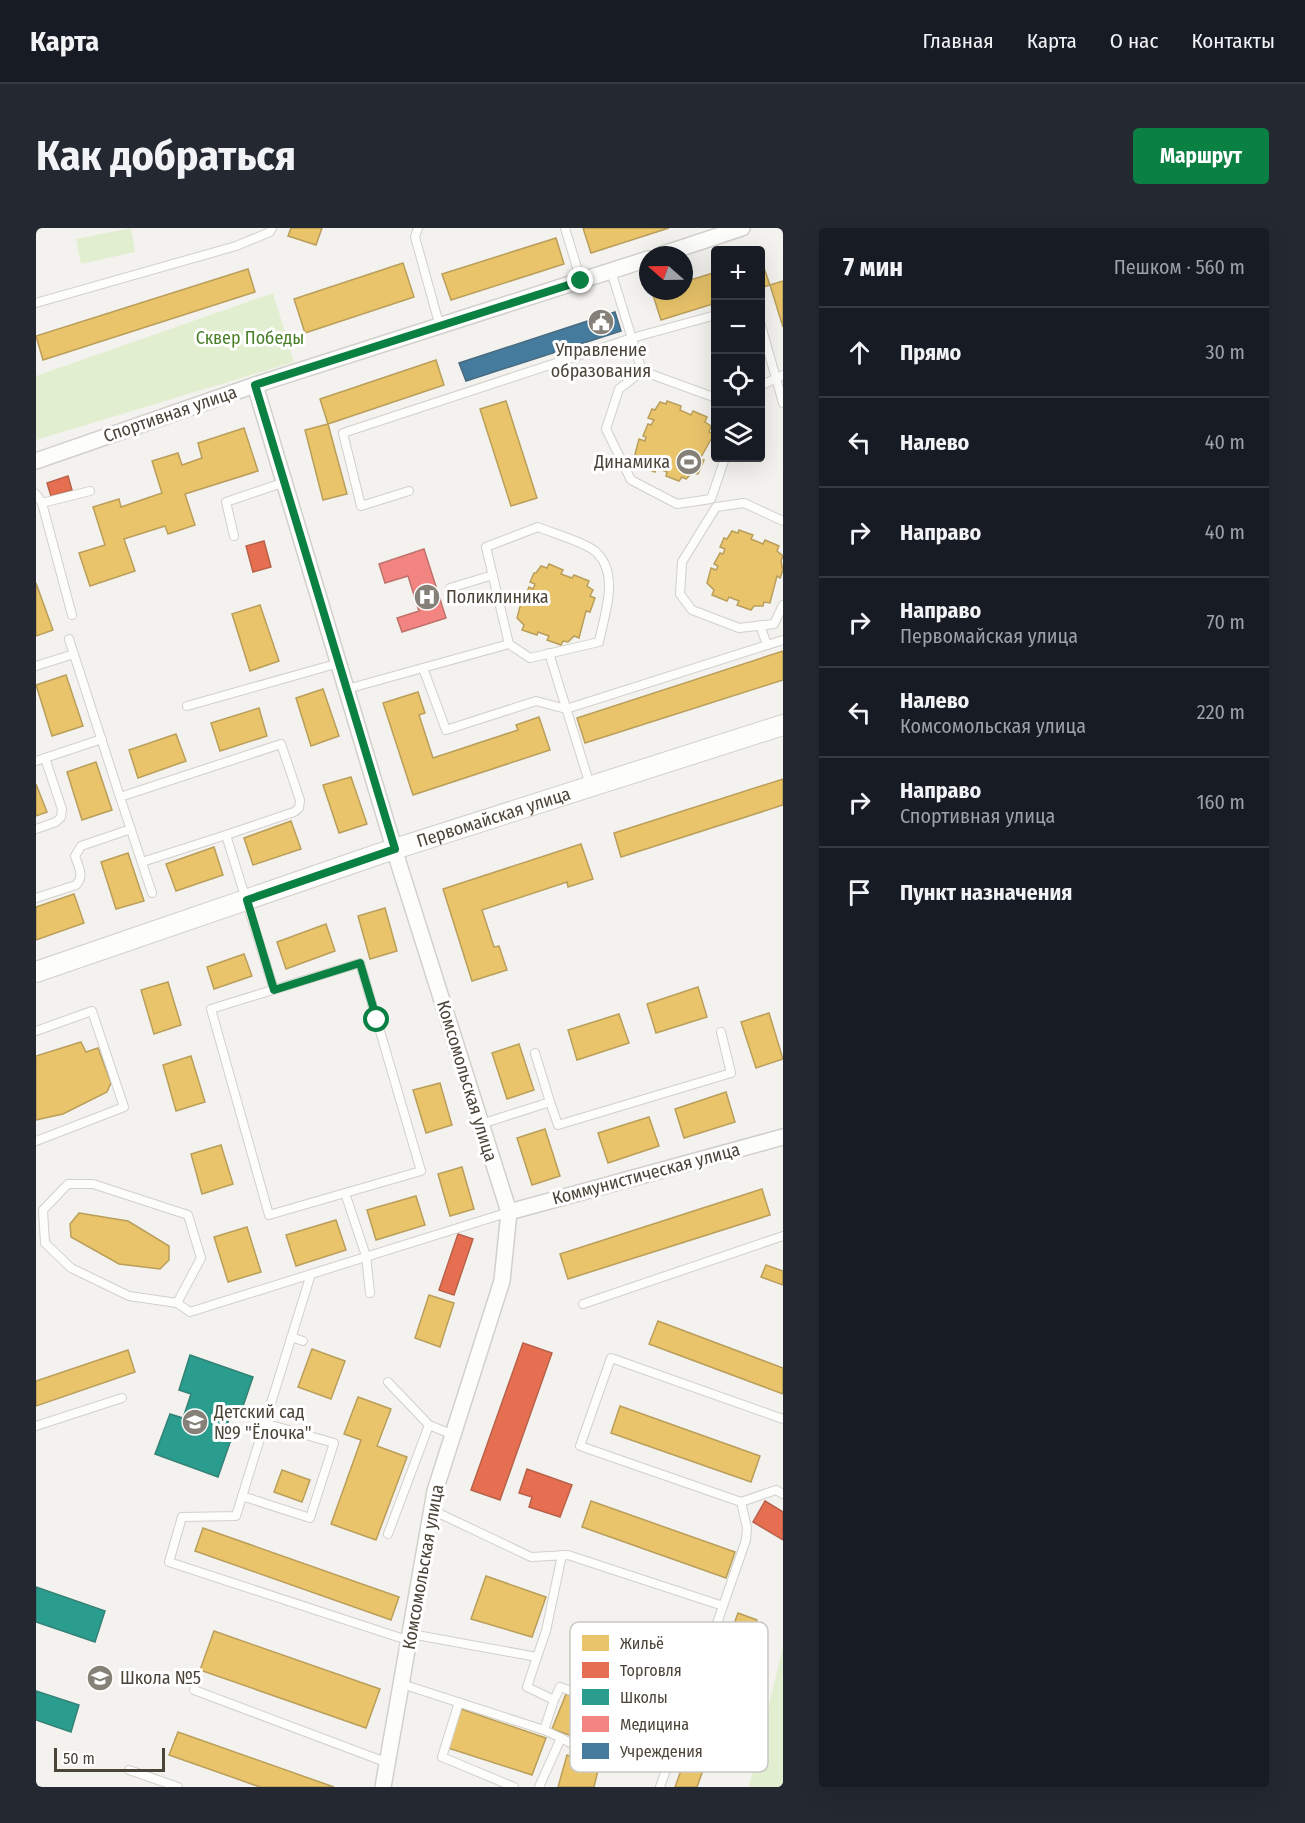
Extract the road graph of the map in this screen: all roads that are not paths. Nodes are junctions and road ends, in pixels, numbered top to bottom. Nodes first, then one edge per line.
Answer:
1 (272, 228) edge
2 (418, 228) edge
3 (565, 228) edge
4 (732, 229) edge
5 (685, 246) edge
6 (639, 262) edge
7 (611, 271) junction
8 (581, 281) junction
9 (36, 303) edge
10 (711, 316) edge
11 (440, 327) junction
12 (765, 336) edge
13 (632, 338) junction
14 (642, 371) junction
15 (779, 377) edge
16 (765, 384) edge
17 (255, 385) junction
18 (711, 396) edge
19 (783, 403) edge
20 (36, 461) edge
21 (724, 462) edge
22 (285, 482) junction
23 (90, 491) dead end
24 (409, 491) dead end
25 (36, 494) edge
26 (711, 499) junction
27 (42, 503) junction
28 (716, 507) junction
29 (783, 521) edge
30 (234, 536) dead end
31 (493, 575) junction
32 (450, 588) dead end
33 (783, 605) edge
34 (72, 615) dead end
35 (760, 626) junction
36 (69, 639) dead end
37 (783, 640) edge
38 (509, 644) junction
39 (767, 645) junction
40 (74, 654) junction
41 (549, 654) junction
42 (339, 663) junction
43 (36, 666) edge
44 (423, 668) junction
45 (347, 689) junction
46 (187, 706) dead end
47 (566, 709) junction
48 (783, 725) edge
49 (102, 739) junction
50 (45, 758) junction
51 (36, 761) edge
52 (590, 787) junction
53 (120, 797) junction
54 (36, 829) edge
55 (131, 829) junction
56 (225, 835) junction
57 (395, 849) junction
58 (142, 862) junction
59 (152, 893) dead end
60 (36, 898) edge
61 (247, 900) junction
62 (36, 972) edge
63 (274, 990) junction
64 (36, 1031) edge
65 (721, 1032) dead end
66 (535, 1053) dead end
67 (550, 1102) junction
68 (481, 1124) junction
69 (783, 1137) edge
70 (36, 1141) edge
71 (345, 1193) junction
72 (40, 1209) edge
73 (509, 1212) junction
74 (783, 1236) edge
75 (366, 1256) junction
76 (310, 1274) junction
77 (370, 1293) dead end
78 (177, 1303) junction
79 (583, 1304) dead end
80 (291, 1337) junction
81 (303, 1341) dead end
82 (388, 1382) dead end
83 (122, 1398) dead end
84 (783, 1419) edge
85 (264, 1423) junction
86 (429, 1425) junction
87 (36, 1426) edge
88 (452, 1434) junction
89 (783, 1494) edge
90 (242, 1496) junction
91 (741, 1502) junction
92 (432, 1510) junction
93 (388, 1534) dead end
94 (562, 1555) junction
95 (723, 1606) junction
96 (717, 1622) edge
97 (410, 1637) junction
98 (537, 1657) junction
99 (402, 1684) junction
100 (194, 1690) dead end
101 (570, 1691) edge
102 (554, 1700) junction
103 (459, 1702) junction
104 (544, 1730) junction
105 (561, 1738) junction
106 (570, 1743) edge
107 (388, 1763) junction
108 (129, 1770) dead end
109 (665, 1772) edge
110 (178, 1787) edge
111 (383, 1787) edge
112 (514, 1787) edge
113 (539, 1787) edge
114 (660, 1787) edge

1 - 9 lane
2 - 11 lane
3 - 8 lane
4 - 5 street
6 - 7 street, Спортивная улица
7 - 8 street, Спортивная улица
7 - 13 lane
8 - 11 street, Спортивная улица
10 - 13 lane
11 - 17 street, Спортивная улица
12 - 15 lane
13 - 14 lane
13 - 24 lane
14 - 18 lane
14 - 26 lane
15 - 16 lane
15 - 19 lane
17 - 20 street, Спортивная улица
17 - 22 street, Комсомольская улица
21 - 26 lane
22 - 30 lane
22 - 42 street, Комсомольская улица
23 - 27 lane
25 - 27 lane
26 - 28 lane
27 - 34 lane
28 - 29 lane
28 - 35 lane
31 - 32 lane
31 - 38 lane
31 - 41 lane
33 - 35 lane
35 - 39 lane
36 - 40 lane
37 - 39 lane
38 - 41 lane
38 - 44 lane
39 - 47 lane
40 - 43 lane
40 - 49 lane
41 - 47 lane
42 - 45 street, Комсомольская улица
42 - 46 lane
44 - 45 lane
44 - 47 lane
45 - 57 street, Комсомольская улица
47 - 52 lane
48 - 52 street, Первомайская улица
49 - 50 lane
49 - 53 lane
50 - 51 lane
50 - 54 lane
52 - 57 street, Первомайская улица
53 - 55 lane
53 - 56 lane
55 - 58 lane
55 - 60 lane
56 - 58 lane
56 - 61 lane
57 - 61 street, Первомайская улица
57 - 68 street, Комсомольская улица
58 - 59 lane
61 - 62 street, Первомайская улица
61 - 63 lane
63 - 71 lane
63 - 71 lane
64 - 70 lane
65 - 67 lane
66 - 67 lane
67 - 68 lane
68 - 73 street, Комсомольская улица
69 - 73 street, Коммунистическая улица
71 - 75 lane
72 - 78 lane
72 - 78 lane
73 - 75 lane
73 - 88 street, Комсомольская улица
74 - 79 lane
75 - 76 lane
75 - 77 lane
76 - 78 lane
76 - 80 lane
80 - 81 lane
80 - 85 lane
82 - 86 lane
83 - 87 lane
84 - 91 lane
85 - 90 lane
85 - 90 lane
86 - 88 lane
86 - 93 lane
88 - 92 street, Комсомольская улица
89 - 91 lane
90 - 97 lane
91 - 95 lane
92 - 94 lane
92 - 97 street, Комсомольская улица
94 - 95 lane
94 - 98 lane
95 - 96 lane
97 - 98 lane
97 - 99 street, Комсомольская улица
98 - 102 lane
99 - 103 lane
99 - 107 street, Комсомольская улица
100 - 107 lane
101 - 102 lane
102 - 104 lane
103 - 104 lane
103 - 112 lane
104 - 105 lane
105 - 106 lane
105 - 113 lane
107 - 111 street, Комсомольская улица
108 - 110 lane
109 - 114 lane

